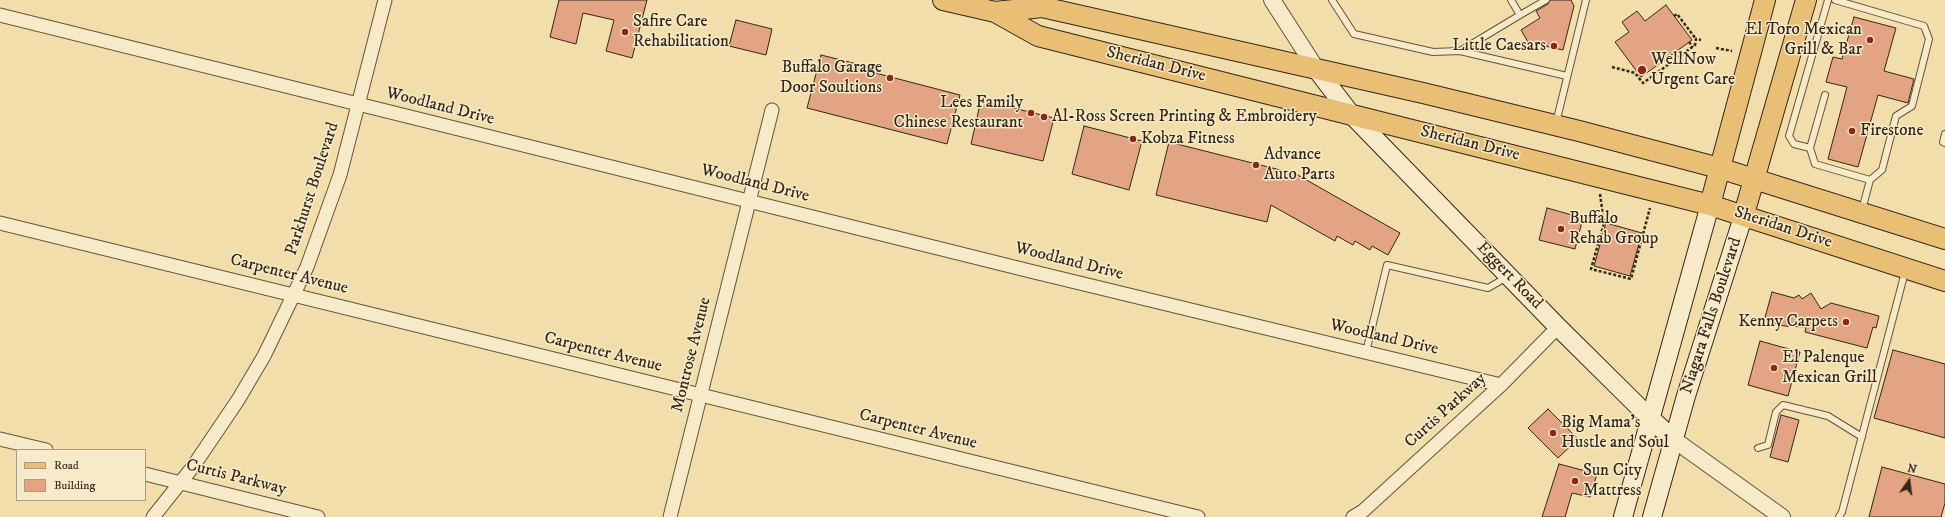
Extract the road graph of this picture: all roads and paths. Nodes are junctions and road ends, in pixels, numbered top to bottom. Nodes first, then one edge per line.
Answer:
1 (385, 0) edge
2 (943, 0) edge
3 (1272, 0) edge
4 (1332, 0) edge
5 (1511, 0) edge
6 (1546, 0) edge
7 (1586, 0) edge
8 (1765, 0) edge
9 (1806, 0) edge
10 (1828, 0) edge
11 (1835, 0) edge
12 (995, 12) junction
13 (0, 15) edge
14 (1520, 15) junction
15 (1674, 16) dead end
16 (1696, 39) junction
17 (1701, 40) dead end
18 (1690, 42) dead end
19 (1693, 47) junction
20 (1716, 48) dead end
21 (1460, 51) junction
22 (1732, 51) dead end
23 (1612, 67) dead end
24 (1317, 70) junction
25 (1645, 75) dead end
26 (1567, 76) junction
27 (1648, 79) junction
28 (1825, 95) dead end
29 (359, 105) junction
30 (772, 110) dead end
31 (1350, 113) junction
32 (1555, 125) junction
33 (1945, 134) edge
34 (1945, 142) edge
35 (1810, 148) junction
36 (1719, 168) junction
37 (1755, 180) junction
38 (1870, 180) junction
39 (1600, 194) dead end
40 (749, 201) junction
41 (1710, 205) junction
42 (1650, 208) dead end
43 (1861, 213) junction
44 (1744, 214) junction
45 (0, 223) edge
46 (1945, 239) edge
47 (1906, 268) junction
48 (1509, 277) junction
49 (1945, 281) edge
50 (294, 295) junction
51 (1558, 327) junction
52 (1366, 352) junction
53 (1501, 385) junction
54 (700, 396) junction
55 (1650, 418) junction
56 (1862, 437) junction
57 (0, 439) edge
58 (1673, 439) junction
59 (1758, 448) dead end
60 (42, 449) edge
61 (146, 474) edge
62 (181, 483) junction
63 (1360, 515) edge
64 (153, 517) edge
65 (318, 517) edge
66 (670, 517) edge
67 (1198, 517) edge
68 (1623, 517) edge
69 (1652, 517) edge
70 (1782, 517) edge
71 (1839, 517) edge

1 - 29 street, Parkhurst Boulevard
2 - 12 main road, Sheridan Drive
3 - 24 street, Eggert Road
4 - 21 lane
5 - 14 lane
6 - 14 lane
7 - 26 lane
8 - 36 main road, Niagara Falls Boulevard
9 - 37 main road, Niagara Falls Boulevard
10 - 35 lane
11 - 38 lane
12 - 24 main road, Sheridan Drive
12 - 31 main road, Sheridan Drive
13 - 29 street, Woodland Drive
14 - 21 lane
15 - 16 path
16 - 17 path
16 - 19 path
18 - 19 path
19 - 27 path
20 - 22 path
21 - 26 lane
23 - 27 path
24 - 31 main road, Eggert Road
24 - 32 main road, Sheridan Drive
25 - 27 path
26 - 32 lane
28 - 35 lane
29 - 40 street, Woodland Drive
29 - 50 street, Parkhurst Boulevard
30 - 40 street, Montrose Avenue
31 - 41 main road, Sheridan Drive
31 - 48 main road, Eggert Road
32 - 36 main road, Sheridan Drive
33 - 34 lane
35 - 38 lane
36 - 37 main road, Sheridan Drive
36 - 41 main road, Niagara Falls Boulevard
37 - 43 main road, Sheridan Drive
37 - 44 main road, Niagara Falls Boulevard
38 - 43 lane
39 - 42 path
40 - 52 street, Woodland Drive
40 - 54 street, Montrose Avenue
41 - 44 main road, Sheridan Drive
41 - 55 main road, Niagara Falls Boulevard
43 - 46 main road, Sheridan Drive
44 - 47 main road, Sheridan Drive
44 - 58 main road, Niagara Falls Boulevard
45 - 50 street, Carpenter Avenue
47 - 49 main road, Sheridan Drive
47 - 56 lane
48 - 51 main road, Eggert Road
48 - 52 lane
50 - 54 street, Carpenter Avenue
50 - 62 street, Parkhurst Boulevard
51 - 53 street, Curtis Parkway
51 - 55 main road, Eggert Road
52 - 53 street, Woodland Drive
53 - 63 street, Curtis Parkway
54 - 66 street, Montrose Avenue
54 - 67 street, Carpenter Avenue
55 - 58 main road, Eggert Road
55 - 68 main road, Niagara Falls Boulevard
56 - 59 lane
56 - 71 lane
57 - 60 street
58 - 69 main road, Niagara Falls Boulevard
58 - 70 street, Eggert Road
61 - 62 street, Curtis Parkway
62 - 64 street, Parkhurst Boulevard
62 - 65 street, Curtis Parkway

